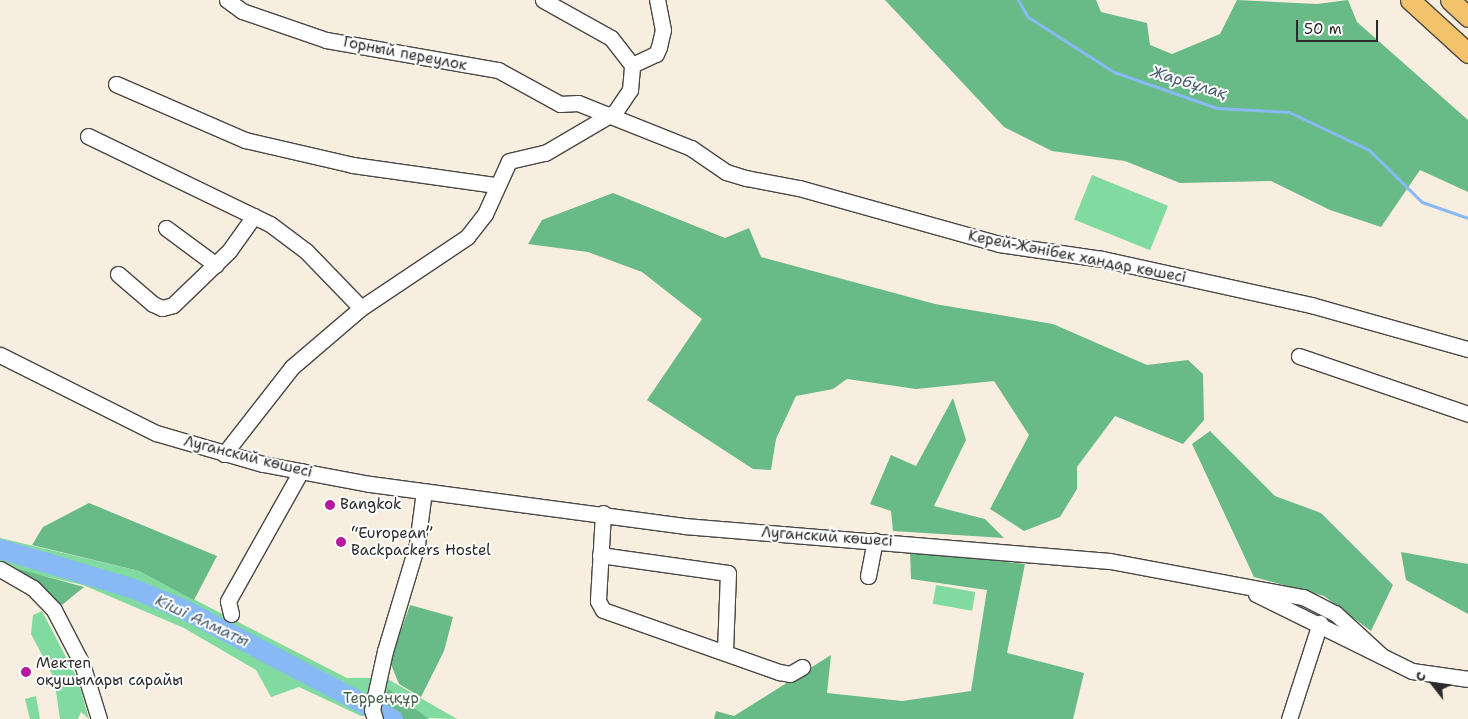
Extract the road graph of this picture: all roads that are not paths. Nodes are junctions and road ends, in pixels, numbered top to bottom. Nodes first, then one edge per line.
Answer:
1 (227, 0) edge
2 (544, 0) edge
3 (657, 0) edge
4 (1410, 0) edge
5 (1450, 0) edge
6 (1468, 17) edge
7 (1468, 53) edge
8 (632, 65) junction
9 (116, 84) dead end
10 (608, 118) junction
11 (88, 136) dead end
12 (496, 185) junction
13 (254, 216) junction
14 (166, 228) dead end
15 (216, 265) junction
16 (118, 274) dead end
17 (361, 308) junction
18 (1468, 349) edge
19 (1299, 356) dead end
20 (1, 359) edge
21 (1468, 414) edge
22 (224, 454) junction
23 (301, 471) junction
24 (424, 491) junction
25 (603, 513) junction
26 (875, 541) junction
27 (600, 555) junction
28 (0, 569) edge
29 (868, 576) dead end
30 (1230, 585) junction
31 (231, 614) dead end
32 (1320, 623) junction
33 (725, 650) junction
34 (1382, 656) junction
35 (802, 668) dead end
36 (1468, 679) edge
37 (375, 709) edge
38 (98, 719) edge
39 (1289, 719) edge

1 - 10 street, Горный переулок
2 - 8 street
3 - 8 street
4 - 7 main road
5 - 6 main road
8 - 10 street
9 - 12 street
10 - 12 street
10 - 18 street, Керей-Жәнібек хандар көшесі
11 - 13 street
12 - 17 street
13 - 15 street
13 - 17 street
14 - 15 street
15 - 16 street
17 - 22 street
19 - 21 street
20 - 22 street, Луганский көшесі
22 - 23 street, Луганский көшесі
23 - 24 street, Луганский көшесі
23 - 31 street
24 - 25 street, Луганский көшесі
24 - 37 street
25 - 26 street, Луганский көшесі
25 - 27 street
26 - 29 street
26 - 30 street, Луганский көшесі
27 - 33 street
27 - 33 street
28 - 38 street
30 - 32 street, Луганский көшесі
30 - 34 street, Луганский көшесі
32 - 34 street, Луганский көшесі
32 - 39 street
33 - 35 street
34 - 36 street, Луганский көшесі

